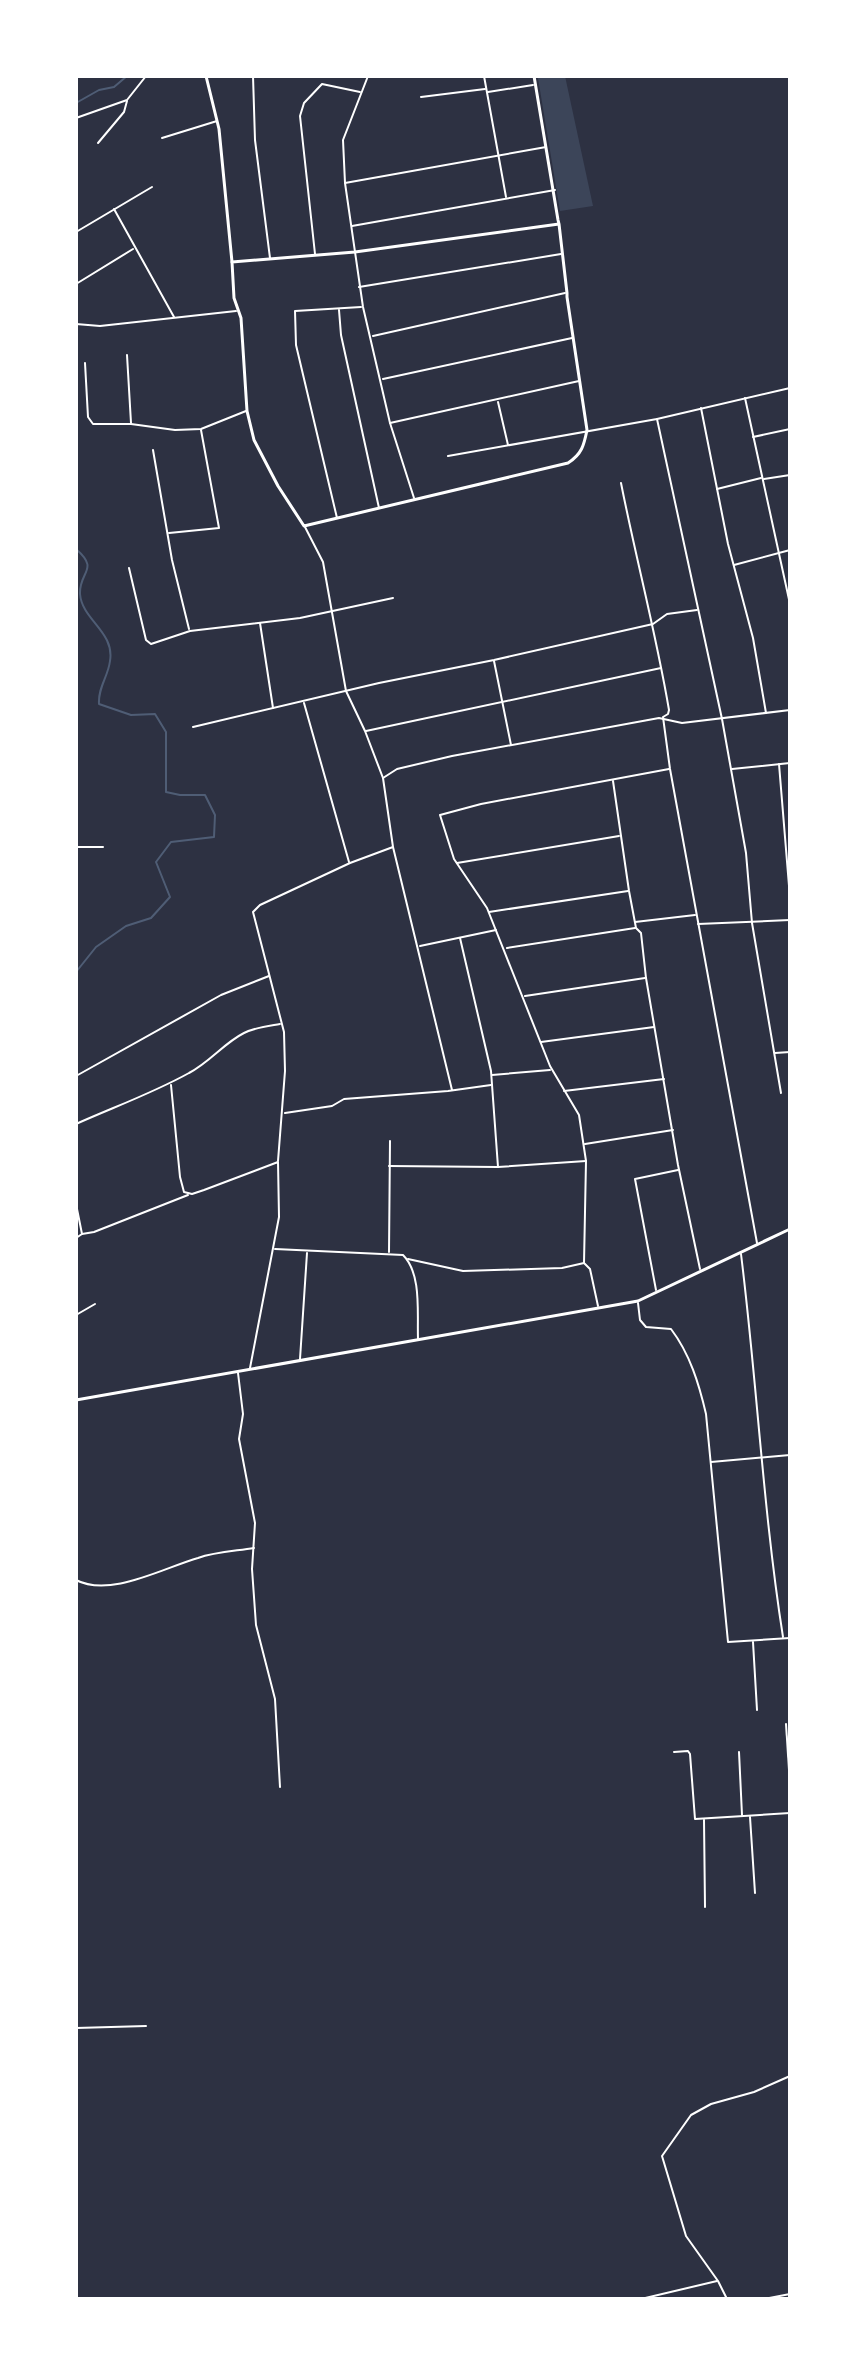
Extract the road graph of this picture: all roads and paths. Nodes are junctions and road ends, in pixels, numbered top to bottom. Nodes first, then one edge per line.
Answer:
1 (146, 76) edge
2 (206, 76) edge
3 (253, 76) edge
4 (368, 76) edge
5 (484, 76) edge
6 (534, 76) edge
7 (536, 84) junction
8 (487, 91) junction
9 (361, 92) junction
10 (421, 97) dead end
11 (127, 100) junction
12 (76, 118) edge
13 (218, 120) junction
14 (162, 138) dead end
15 (98, 143) dead end
16 (547, 147) junction
17 (499, 155) junction
18 (345, 183) junction
19 (152, 187) dead end
20 (555, 190) junction
21 (506, 197) junction
22 (114, 209) junction
23 (559, 224) junction
24 (352, 226) junction
25 (76, 232) edge
26 (134, 248) junction
27 (355, 252) junction
28 (562, 253) junction
29 (315, 255) junction
30 (271, 259) junction
31 (232, 262) junction
32 (76, 284) edge
33 (359, 287) junction
34 (567, 293) junction
35 (363, 307) junction
36 (339, 309) junction
37 (237, 311) junction
38 (174, 317) junction
39 (76, 324) edge
40 (371, 337) junction
41 (573, 338) junction
42 (127, 355) dead end
43 (85, 363) dead end
44 (381, 380) junction
45 (580, 381) junction
46 (790, 388) edge
47 (744, 397) junction
48 (498, 400) junction
49 (701, 407) junction
50 (247, 411) junction
51 (657, 419) junction
52 (390, 423) junction
53 (131, 424) junction
54 (201, 429) junction
55 (790, 429) edge
56 (587, 430) junction
57 (753, 437) junction
58 (508, 445) junction
59 (153, 450) dead end
60 (448, 456) dead end
61 (790, 475) edge
62 (762, 478) junction
63 (621, 483) dead end
64 (717, 489) junction
65 (414, 500) junction
66 (379, 509) junction
67 (337, 519) junction
68 (304, 526) junction
69 (168, 533) junction
70 (790, 550) edge
71 (779, 553) junction
72 (733, 566) junction
73 (129, 568) dead end
74 (393, 598) dead end
75 (790, 604) edge
76 (698, 609) junction
77 (331, 612) junction
78 (259, 622) junction
79 (653, 624) junction
80 (190, 631) junction
81 (494, 660) junction
82 (662, 668) junction
83 (346, 691) junction
84 (303, 701) junction
85 (502, 701) junction
86 (273, 710) junction
87 (790, 710) edge
88 (766, 713) junction
89 (663, 717) junction
90 (722, 719) junction
91 (193, 727) dead end
92 (365, 731) junction
93 (511, 745) junction
94 (790, 763) edge
95 (779, 764) junction
96 (670, 769) junction
97 (729, 770) junction
98 (383, 778) junction
99 (613, 780) junction
100 (620, 836) junction
101 (76, 847) edge
102 (103, 847) dead end
103 (393, 847) junction
104 (350, 863) junction
105 (457, 863) junction
106 (629, 891) junction
107 (790, 898) edge
108 (489, 912) junction
109 (696, 915) junction
110 (790, 920) edge
111 (635, 922) junction
112 (752, 923) junction
113 (697, 924) junction
114 (636, 928) junction
115 (497, 929) junction
116 (460, 938) junction
117 (419, 946) junction
118 (505, 949) junction
119 (269, 976) junction
120 (646, 978) junction
121 (523, 996) junction
122 (282, 1024) junction
123 (655, 1027) junction
124 (540, 1042) junction
125 (790, 1052) edge
126 (774, 1053) junction
127 (552, 1070) junction
128 (491, 1075) junction
129 (76, 1076) edge
130 (664, 1079) junction
131 (171, 1085) dead end
132 (492, 1085) junction
133 (452, 1090) junction
134 (563, 1091) junction
135 (781, 1093) dead end
136 (282, 1113) junction
137 (76, 1124) edge
138 (673, 1130) junction
139 (390, 1141) dead end
140 (584, 1145) junction
141 (586, 1161) junction
142 (278, 1162) junction
143 (389, 1166) junction
144 (498, 1167) junction
145 (679, 1170) junction
146 (188, 1194) junction
147 (76, 1204) edge
148 (790, 1229) edge
149 (82, 1234) junction
150 (76, 1238) edge
151 (757, 1245) junction
152 (273, 1249) junction
153 (307, 1252) junction
154 (389, 1253) junction
155 (741, 1253) junction
156 (407, 1258) junction
157 (584, 1263) junction
158 (701, 1271) junction
159 (656, 1292) junction
160 (638, 1301) junction
161 (95, 1304) dead end
162 (598, 1307) junction
163 (76, 1315) edge
164 (418, 1339) junction
165 (300, 1360) junction
166 (250, 1368) junction
167 (238, 1371) junction
168 (76, 1400) edge
169 (790, 1455) edge
170 (763, 1458) junction
171 (709, 1462) junction
172 (254, 1548) junction
173 (76, 1580) edge
174 (790, 1638) edge
175 (783, 1639) junction
176 (753, 1640) junction
177 (757, 1710) dead end
178 (786, 1724) dead end
179 (674, 1752) dead end
180 (739, 1752) dead end
181 (790, 1785) edge
182 (280, 1787) dead end
183 (790, 1813) edge
184 (750, 1815) junction
185 (742, 1816) junction
186 (704, 1819) junction
187 (755, 1893) dead end
188 (705, 1907) dead end
189 (146, 2026) dead end
190 (76, 2028) edge
191 (790, 2076) edge
192 (718, 2281) junction
193 (790, 2294) edge
194 (641, 2299) edge
195 (727, 2299) edge
196 (764, 2299) edge

1 - 11 street
2 - 13 street
3 - 30 street
4 - 9 street
5 - 8 street
6 - 7 street
7 - 8 street
7 - 16 street
8 - 10 street
8 - 17 street
9 - 18 street
9 - 29 street
11 - 12 street
11 - 15 street
13 - 14 street
13 - 31 street
16 - 17 street
16 - 20 street
17 - 18 street
17 - 21 street
18 - 24 street
19 - 22 street
20 - 21 street
20 - 23 street
21 - 24 street
22 - 25 street
22 - 26 street
23 - 27 street
23 - 28 street
24 - 27 street
26 - 32 street
26 - 38 street
27 - 29 street
27 - 33 street
28 - 33 street
28 - 34 street
29 - 30 street
30 - 31 street
31 - 37 street
33 - 35 street
34 - 40 street
34 - 41 street
35 - 36 street
35 - 40 street
36 - 66 street
36 - 67 street
37 - 38 street
37 - 50 street
38 - 39 street
40 - 44 street
41 - 44 street
41 - 45 street
42 - 53 street
43 - 53 street
44 - 52 street
45 - 48 street
45 - 56 street
46 - 47 street
47 - 49 street
47 - 57 street
48 - 52 street
48 - 58 street
49 - 51 street
49 - 64 street
50 - 54 street
50 - 68 street
51 - 56 street
51 - 76 street
52 - 65 street
53 - 54 street
54 - 69 street
55 - 57 street
56 - 58 street
56 - 65 street
57 - 62 street
58 - 60 street
59 - 69 street
61 - 62 street
62 - 64 street
62 - 71 street
63 - 79 street
64 - 72 street
65 - 66 street
66 - 67 street
67 - 68 street
68 - 77 street
69 - 80 street
70 - 71 street
71 - 72 street
71 - 75 street
72 - 88 street
73 - 80 street
74 - 77 street
76 - 79 street
76 - 90 street
77 - 78 street
77 - 83 street
78 - 80 street
78 - 86 street
79 - 81 street
79 - 82 street
81 - 83 street
81 - 85 street
82 - 85 street
82 - 89 street
83 - 84 street
83 - 92 street
84 - 86 street
84 - 104 street
85 - 92 street
85 - 93 street
86 - 91 street
87 - 88 street
88 - 90 street
89 - 90 street
89 - 93 street
89 - 96 street
90 - 97 street
92 - 98 street
93 - 98 street
94 - 95 street
95 - 97 street
95 - 107 street
96 - 99 street
96 - 109 street
97 - 112 street
98 - 103 street
99 - 100 street
99 - 105 street
100 - 105 street
100 - 106 street
101 - 102 street
103 - 104 street
103 - 117 street
104 - 119 street
105 - 108 street
106 - 108 street
106 - 111 street
108 - 115 street
109 - 111 street
109 - 113 street
110 - 112 street
111 - 114 street
112 - 113 street
112 - 126 street
113 - 151 street
114 - 118 street
114 - 120 street
115 - 116 street
115 - 118 street
116 - 117 street
116 - 128 street
117 - 133 street
118 - 121 street
119 - 122 street
119 - 129 street
120 - 121 street
120 - 123 street
121 - 124 street
122 - 136 street
122 - 137 street
123 - 124 street
123 - 130 street
124 - 127 street
125 - 126 street
126 - 135 street
127 - 128 street
127 - 134 street
128 - 132 street
130 - 134 street
130 - 138 street
131 - 146 street
132 - 133 street
132 - 144 street
133 - 136 street
134 - 140 street
136 - 142 street
138 - 140 street
138 - 145 street
139 - 143 street
140 - 141 street
141 - 144 street
141 - 157 street
142 - 146 street
142 - 152 street
143 - 144 street
143 - 154 street
145 - 158 street
145 - 159 street
146 - 149 street
147 - 149 street
148 - 151 street
149 - 150 street
151 - 155 street
152 - 153 street
152 - 166 street
153 - 154 street
153 - 165 street
154 - 156 street
155 - 158 street
155 - 170 street
156 - 157 street
156 - 164 street
157 - 162 street
158 - 159 street
159 - 160 street
160 - 162 street
160 - 171 street
161 - 163 street
162 - 164 street
164 - 165 street
165 - 166 street
166 - 167 street
167 - 168 street
167 - 172 street
169 - 170 street
170 - 171 street
170 - 175 street
171 - 176 street
172 - 173 street
172 - 182 street
174 - 175 street
175 - 176 street
176 - 177 street
178 - 181 street
179 - 186 street
180 - 185 street
183 - 184 street
184 - 185 street
184 - 187 street
185 - 186 street
186 - 188 street
189 - 190 street
191 - 192 street
192 - 194 street
192 - 195 street
193 - 196 street

